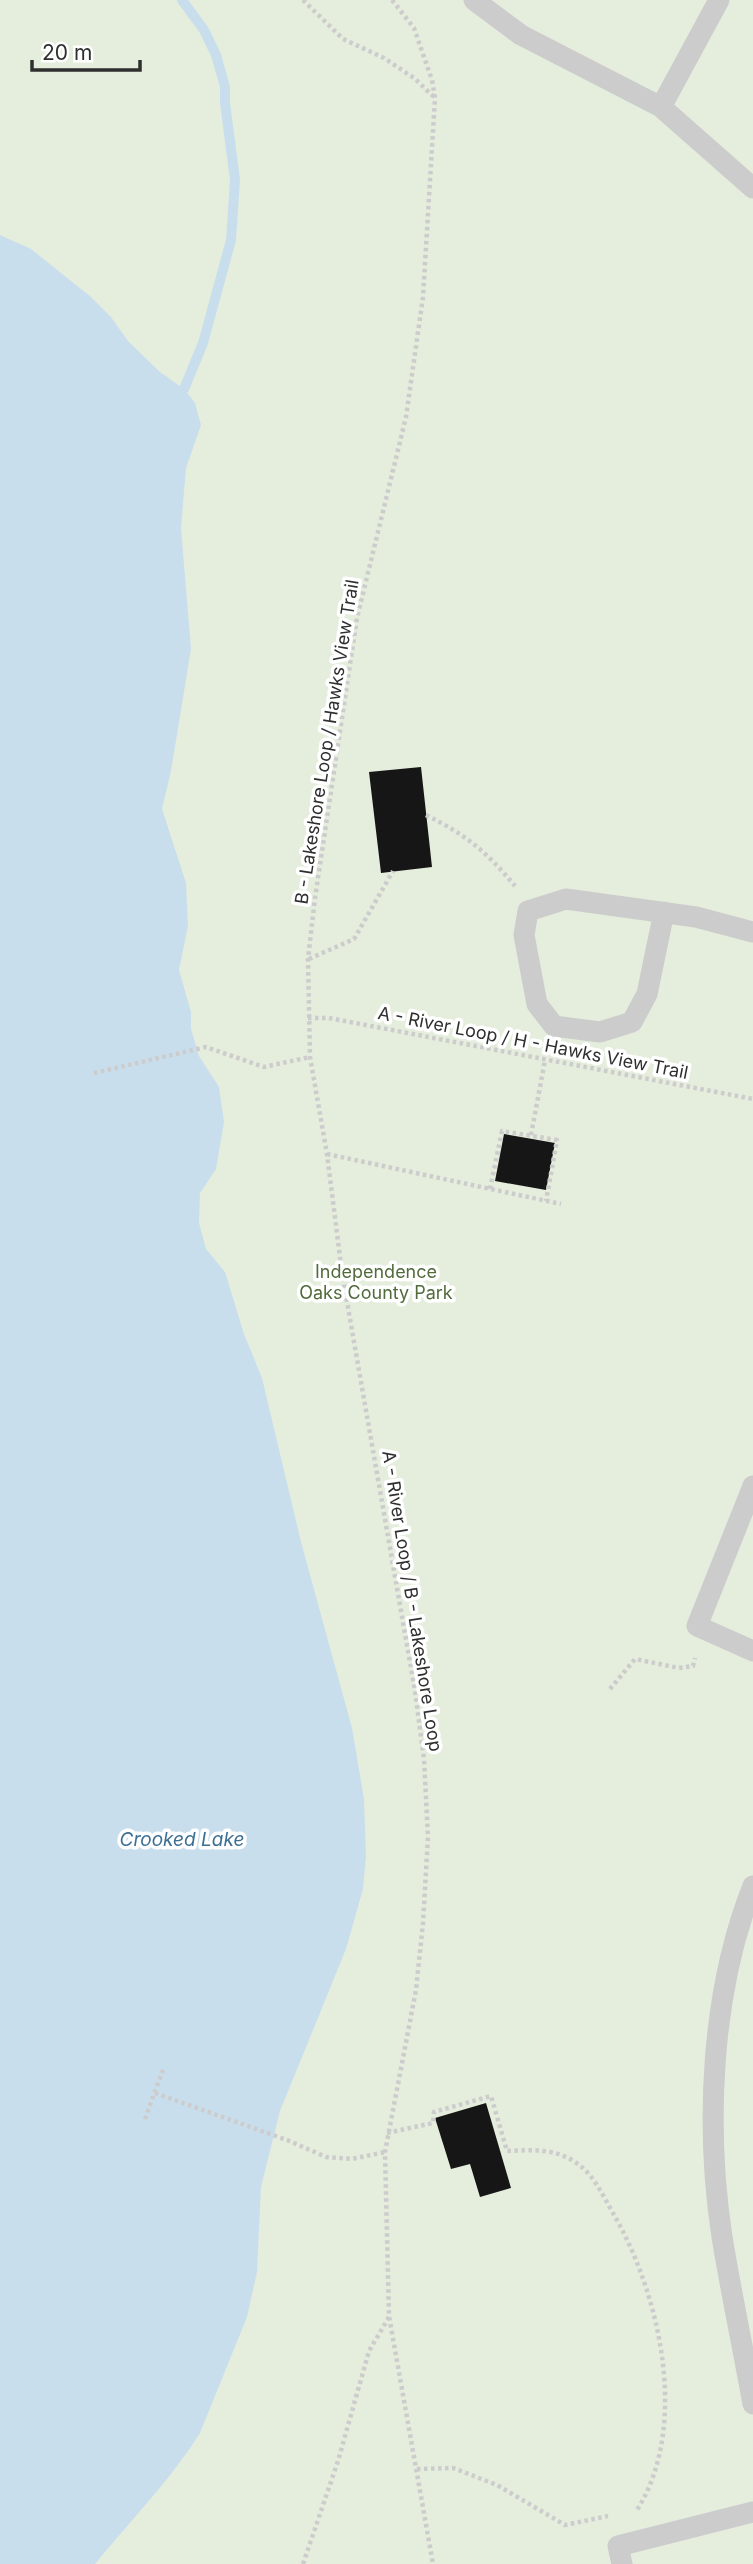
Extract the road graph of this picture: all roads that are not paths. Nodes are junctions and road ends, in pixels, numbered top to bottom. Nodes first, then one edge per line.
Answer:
1 (474, 0) edge
2 (719, 0) edge
3 (661, 107) junction
4 (753, 188) edge
5 (664, 912) junction
6 (753, 932) edge
7 (753, 1486) edge
8 (753, 1651) edge
9 (753, 1886) edge
10 (753, 2404) edge
11 (753, 2512) edge
12 (622, 2564) edge

1 - 3 lane
2 - 3 lane
3 - 4 lane
5 - 5 lane
5 - 6 lane
7 - 8 lane
9 - 10 lane
11 - 12 lane

